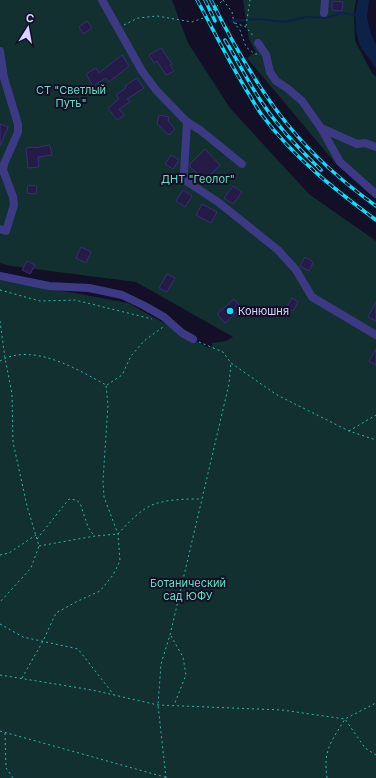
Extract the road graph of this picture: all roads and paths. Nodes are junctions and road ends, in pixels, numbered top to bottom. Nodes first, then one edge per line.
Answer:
1 (102, 0) edge
2 (223, 0) edge
3 (250, 0) edge
4 (325, 0) edge
5 (324, 13) dead end
6 (234, 23) junction
7 (246, 27) junction
8 (118, 28) junction
9 (258, 44) joint
10 (0, 51) edge
11 (265, 53) junction
12 (0, 92) edge
13 (10, 95) junction
14 (188, 122) junction
15 (321, 128) junction
16 (376, 147) edge
17 (2, 163) edge
18 (242, 164) dead end
19 (376, 194) edge
20 (3, 230) edge
21 (0, 276) edge
22 (0, 290) edge
23 (156, 320) dead end
24 (0, 321) edge
25 (170, 322) junction
26 (376, 335) edge
27 (193, 339) joint
28 (5, 358) junction
29 (0, 361) edge
30 (231, 364) junction
31 (106, 385) junction
32 (376, 415) edge
33 (349, 431) junction
34 (376, 440) edge
35 (202, 499) junction
36 (118, 534) junction
37 (36, 535) junction
38 (95, 536) junction
39 (37, 539) junction
40 (39, 546) junction
41 (0, 555) edge
42 (0, 602) edge
43 (0, 624) edge
44 (170, 635) junction
45 (43, 641) junction
46 (0, 675) edge
47 (22, 679) junction
48 (114, 695) junction
49 (376, 703) edge
50 (158, 705) junction
51 (174, 705) junction
52 (346, 719) junction
53 (0, 731) edge
54 (5, 732) junction
55 (376, 755) edge
56 (13, 778) edge
57 (167, 778) edge
58 (327, 778) edge

1 - 8 street
2 - 6 path
2 - 8 path
3 - 7 path
4 - 5 street
6 - 7 path
6 - 11 path
7 - 9 path
8 - 14 street
9 - 11 street
10 - 13 street
11 - 15 street
12 - 13 street
13 - 17 street
14 - 18 street
14 - 26 street
15 - 16 street
15 - 19 street
17 - 20 street
21 - 25 street
22 - 23 path
24 - 28 path
25 - 27 street
25 - 31 path
27 - 30 path
28 - 29 path
28 - 31 path
28 - 37 path
30 - 33 path
30 - 35 path
31 - 36 path
32 - 33 path
33 - 34 path
35 - 36 path
35 - 44 path
36 - 38 path
36 - 45 path
37 - 39 path
37 - 41 path
38 - 39 path
38 - 40 path
39 - 40 path
40 - 42 path
43 - 45 path
44 - 50 path
44 - 51 path
45 - 47 path
45 - 48 path
46 - 47 path
47 - 48 path
48 - 50 path
49 - 52 path
50 - 51 path
50 - 57 path
51 - 52 path
52 - 55 path
52 - 58 path
53 - 54 path
54 - 56 path
54 - 57 path

